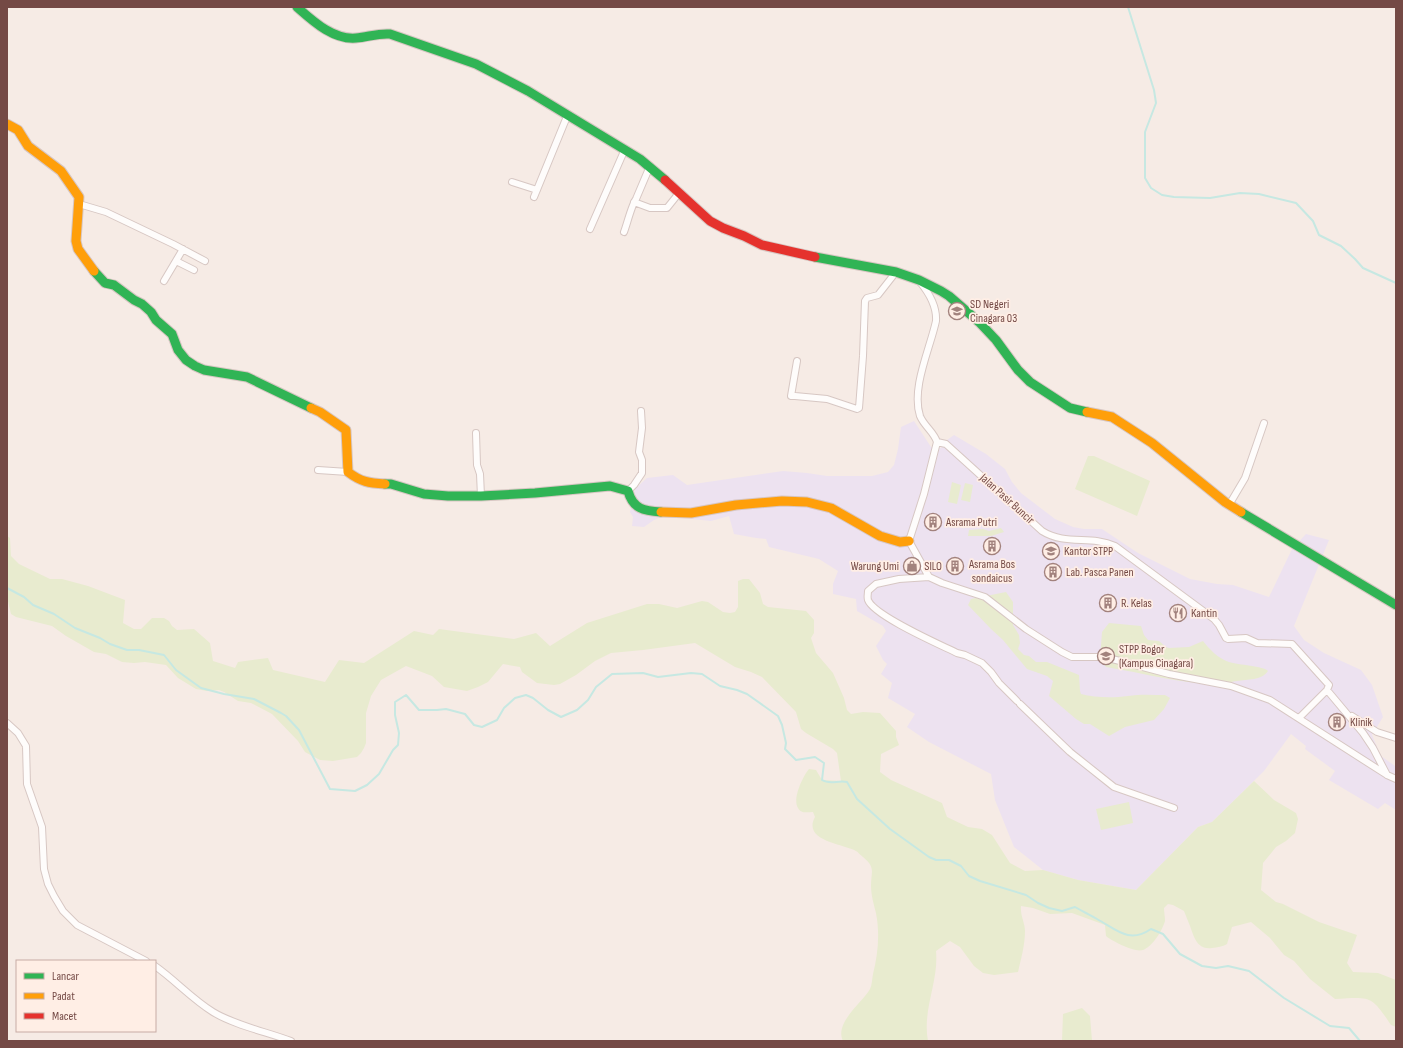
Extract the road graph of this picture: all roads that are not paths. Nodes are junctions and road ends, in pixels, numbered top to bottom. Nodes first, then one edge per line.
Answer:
1 (297, 7) edge
2 (568, 114) junction
3 (7, 124) edge
4 (625, 149) junction
5 (650, 166) junction
6 (512, 182) dead end
7 (537, 190) junction
8 (679, 193) junction
9 (534, 198) dead end
10 (634, 202) junction
11 (79, 204) junction
12 (590, 229) dead end
13 (624, 232) dead end
14 (183, 249) junction
15 (176, 261) junction
16 (205, 261) dead end
17 (194, 270) dead end
18 (896, 272) junction
19 (919, 280) junction
20 (164, 281) dead end
21 (797, 361) dead end
22 (641, 411) dead end
23 (1264, 423) dead end
24 (476, 432) dead end
25 (937, 442) junction
26 (318, 470) dead end
27 (348, 472) junction
28 (628, 491) junction
29 (481, 496) junction
30 (1229, 504) junction
31 (909, 541) junction
32 (928, 576) junction
33 (1396, 605) edge
34 (1327, 690) junction
35 (1346, 712) junction
36 (1299, 718) junction
37 (7, 723) edge
38 (1396, 738) edge
39 (1387, 775) junction
40 (1396, 779) edge
41 (1174, 808) dead end
42 (144, 960) edge
43 (156, 967) edge
44 (291, 1041) edge

1 - 2 street
2 - 4 street
2 - 7 street
3 - 11 street
4 - 5 street
4 - 12 street
5 - 8 street
5 - 10 street
6 - 7 street
7 - 9 street
8 - 10 street
8 - 18 street
10 - 13 street
11 - 14 street
11 - 27 street
14 - 15 street
14 - 16 street
15 - 17 street
15 - 20 street
18 - 19 street
18 - 21 street
19 - 25 street, Jalan Pasir Buncir
19 - 30 street
22 - 28 street
23 - 30 street
24 - 29 street
25 - 31 street
25 - 34 street, Jalan Pasir Buncir
26 - 27 street
27 - 29 street
28 - 29 street
28 - 31 street
30 - 33 street
31 - 32 street
32 - 36 street
32 - 41 street
34 - 35 street
34 - 36 street
35 - 38 street
35 - 39 street
36 - 39 street
37 - 42 street
39 - 40 street
43 - 44 street

